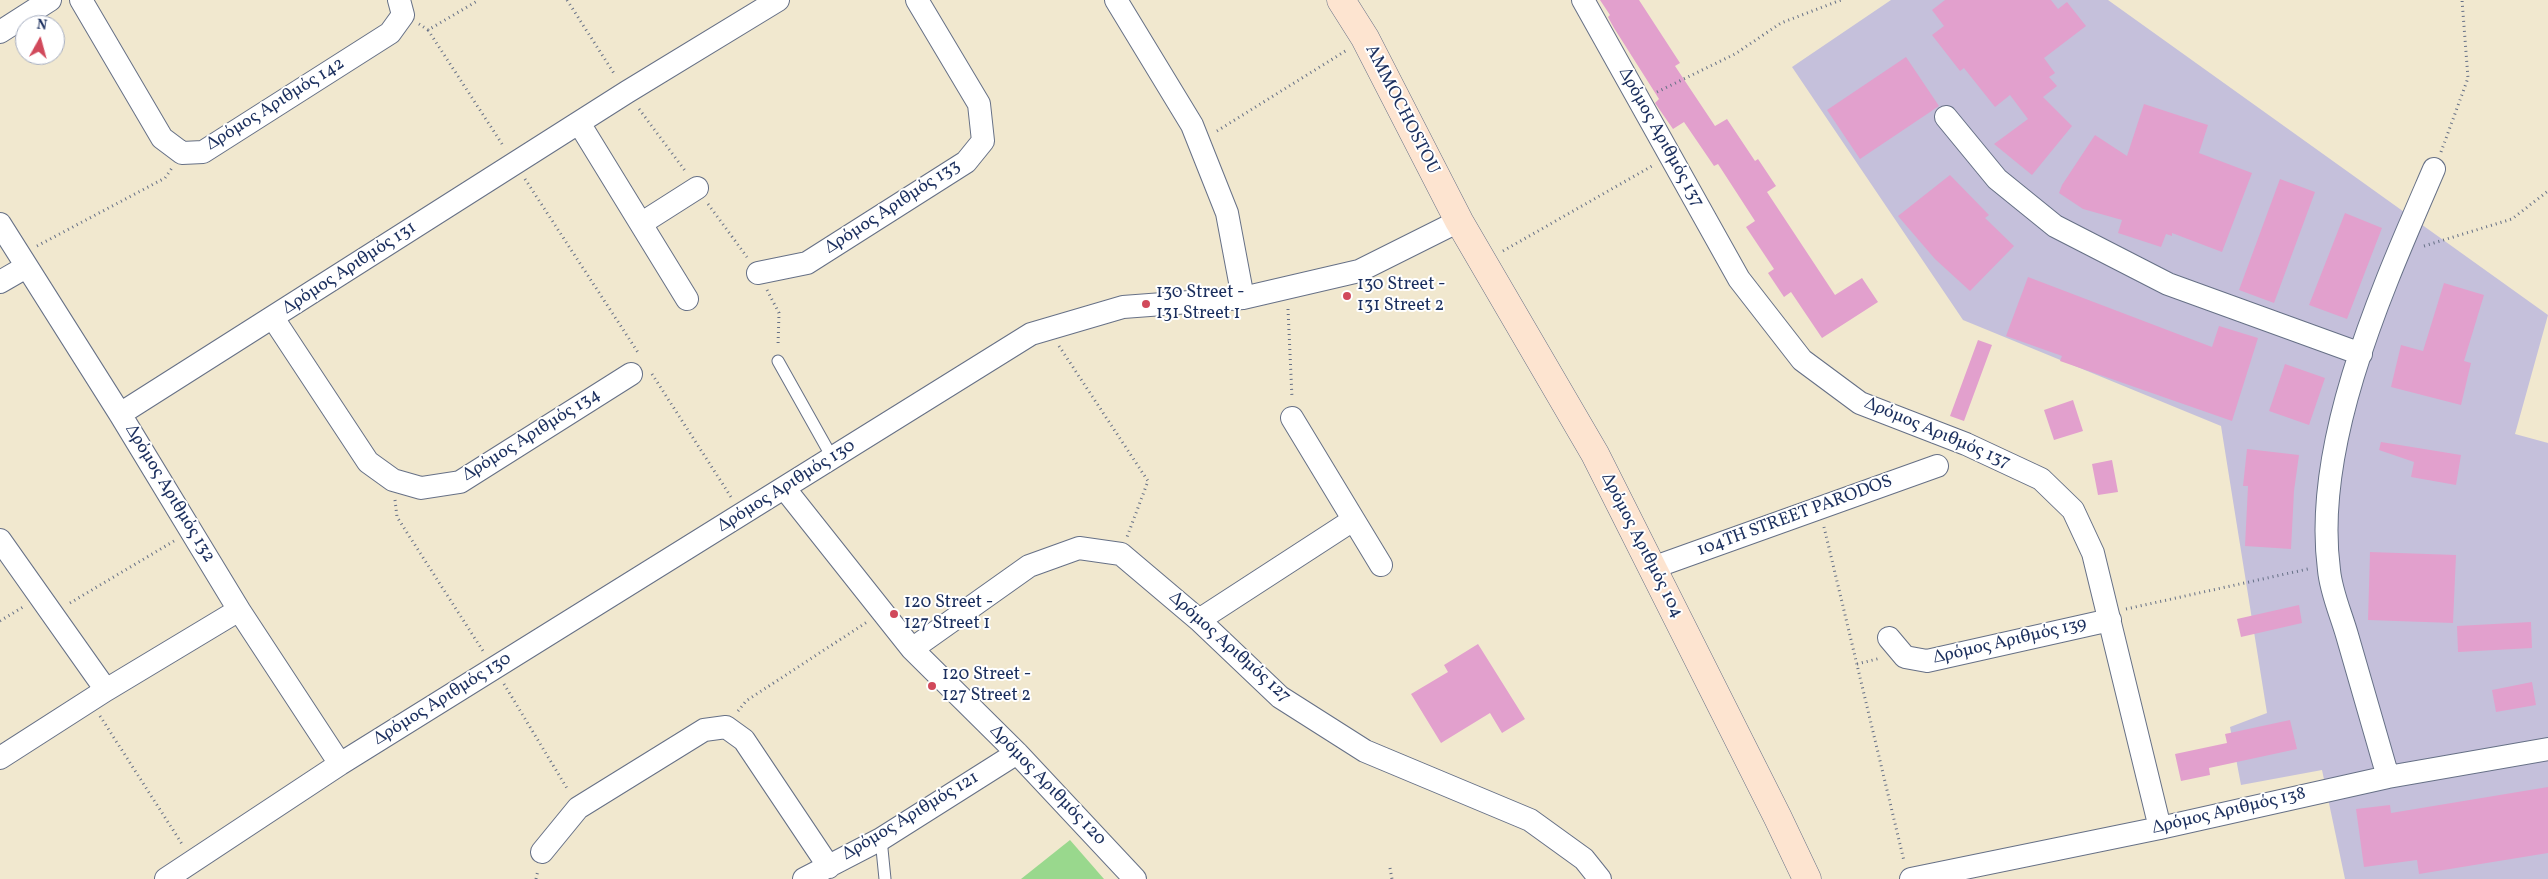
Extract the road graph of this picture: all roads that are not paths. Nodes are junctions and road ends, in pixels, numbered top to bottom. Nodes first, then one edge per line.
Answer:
1 (50, 0) edge
2 (81, 0) edge
3 (778, 0) edge
4 (917, 0) edge
5 (1116, 0) edge
6 (1341, 0) edge
7 (1583, 0) edge
8 (401, 7) edge
9 (0, 32) edge
10 (1946, 117) dead end
11 (579, 123) junction
12 (2434, 169) road end
13 (697, 188) dead end
14 (1459, 221) junction
15 (642, 223) junction
16 (0, 224) edge
17 (23, 261) junction
18 (758, 273) dead end
19 (0, 282) edge
20 (1243, 298) junction
21 (687, 299) dead end
22 (273, 318) junction
23 (2360, 354) junction
24 (778, 361) dead end
25 (641, 368) road end
26 (120, 414) junction
27 (1292, 418) road end
28 (833, 458) junction
29 (1937, 466) dead end
30 (785, 489) junction
31 (1353, 520) junction
32 (0, 540) edge
33 (1381, 565) dead end
34 (1652, 568) junction
35 (239, 610) junction
36 (2109, 616) junction
37 (1199, 620) junction
38 (1889, 638) dead end
39 (912, 649) junction
40 (98, 695) junction
41 (2548, 749) edge
42 (1017, 753) junction
43 (0, 758) edge
44 (340, 764) junction
45 (2388, 777) junction
46 (2160, 828) junction
47 (881, 839) junction
48 (542, 852) dead end
49 (828, 867) junction
50 (1998, 870) edge
51 (1909, 874) edge
52 (166, 879) edge
53 (804, 879) edge
54 (885, 879) edge
55 (1135, 879) edge
56 (1600, 879) edge
57 (1807, 879) edge

1 - 9 street
2 - 8 street, Δρόμος Αριθμός 142
3 - 11 street, Δρόμος Αριθμός 131
4 - 18 street, Δρόμος Αριθμός 133
5 - 20 street
6 - 14 street, AMMOCHOSTOU
7 - 36 street, Δρόμος Αριθμός 137
10 - 23 street
11 - 15 street
11 - 22 street, Δρόμος Αριθμός 131
12 - 23 street
13 - 15 street
14 - 20 street, Δρόμος Αριθμός 130
14 - 34 street, Δρόμος Αριθμός 104
15 - 21 street
16 - 17 street, Δρόμος Αριθμός 132
17 - 19 street
17 - 26 street, Δρόμος Αριθμός 132
20 - 28 street, Δρόμος Αριθμός 130
22 - 25 street, Δρόμος Αριθμός 134
22 - 26 street, Δρόμος Αριθμός 131
23 - 45 street
24 - 28 lane
26 - 35 street, Δρόμος Αριθμός 132
27 - 31 street
28 - 30 street, Δρόμος Αριθμός 130
29 - 34 street, 104TH STREET PARODOS
30 - 39 street, Δρόμος Αριθμός 120
30 - 44 street, Δρόμος Αριθμός 130
31 - 33 street
31 - 37 street
32 - 40 street
34 - 57 street, Δρόμος Αριθμός 104
35 - 40 street
35 - 44 street, Δρόμος Αριθμός 132
36 - 38 street, Δρόμος Αριθμός 139
36 - 46 street, Δρόμος Αριθμός 137
37 - 39 street, Δρόμος Αριθμός 127
37 - 56 street, Δρόμος Αριθμός 127
39 - 42 street, Δρόμος Αριθμός 120
40 - 43 street
41 - 45 street, Δρόμος Αριθμός 138
42 - 47 street, Δρόμος Αριθμός 121
42 - 55 street, Δρόμος Αριθμός 120
44 - 52 street, Δρόμος Αριθμός 130
45 - 46 street, Δρόμος Αριθμός 138
46 - 50 street, Δρόμος Αριθμός 138
47 - 49 street, Δρόμος Αριθμός 121
47 - 54 lane
48 - 49 street
49 - 53 street, Δρόμος Αριθμός 121
50 - 51 street, Δρόμος Αριθμός 138

